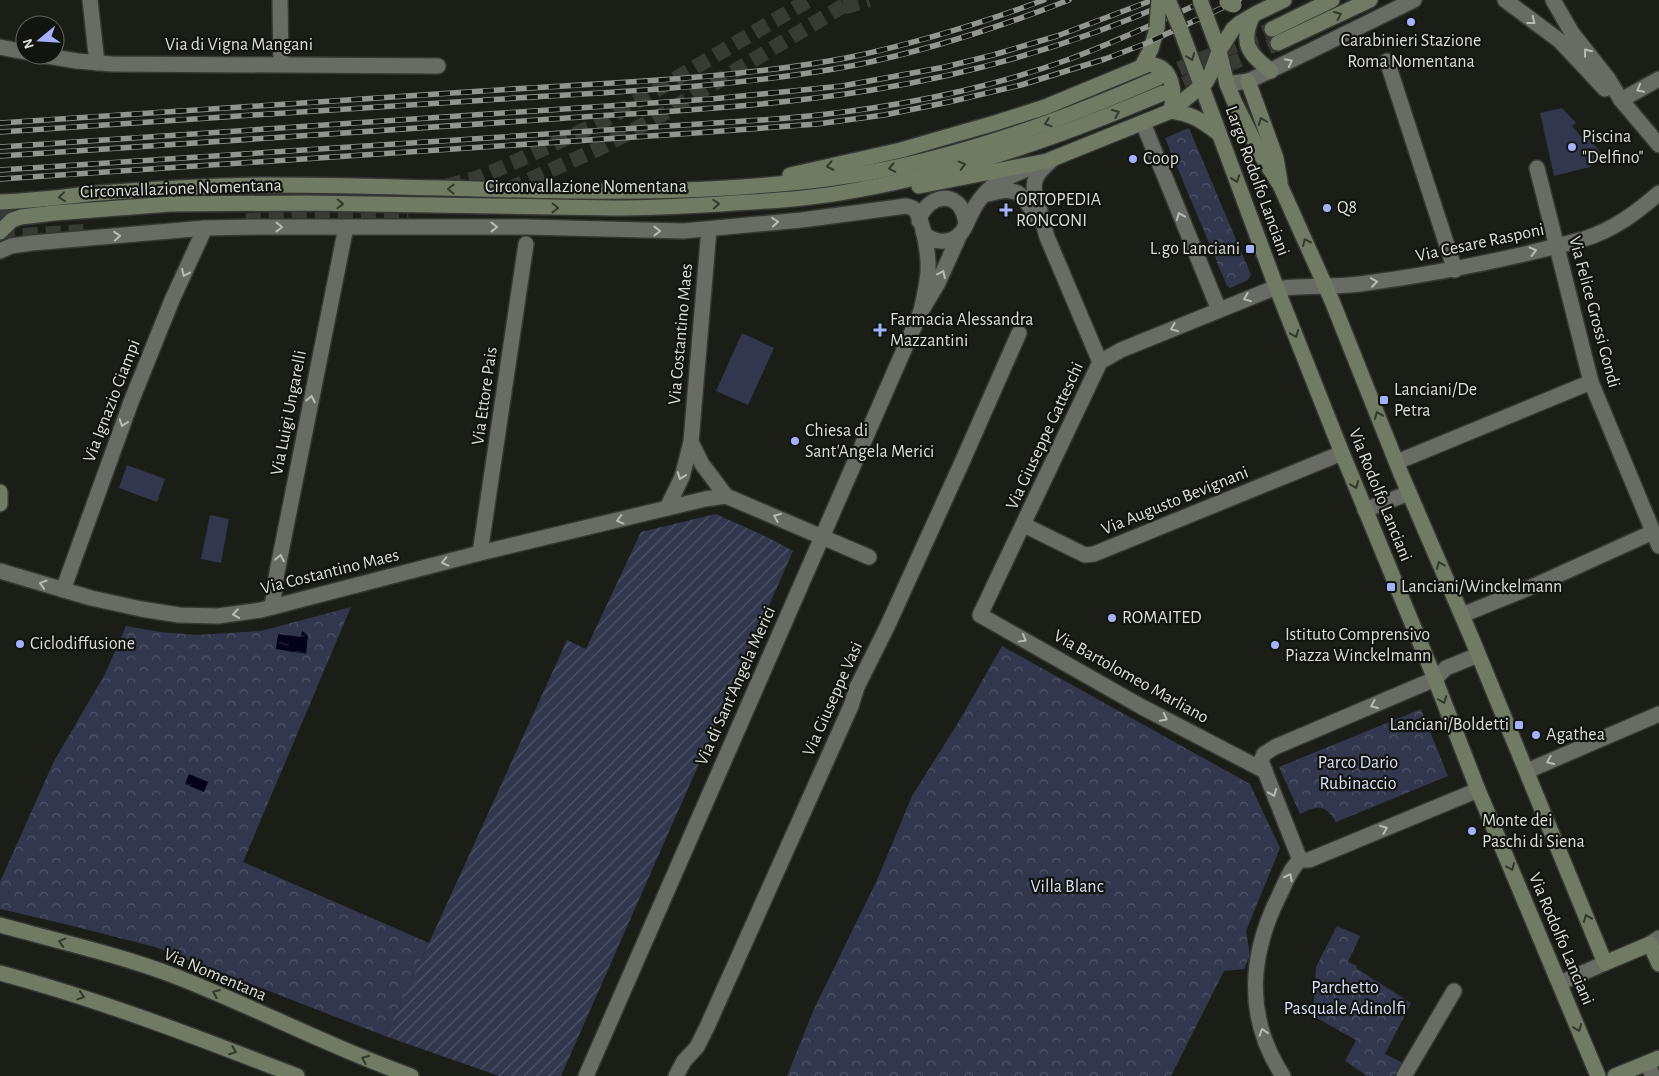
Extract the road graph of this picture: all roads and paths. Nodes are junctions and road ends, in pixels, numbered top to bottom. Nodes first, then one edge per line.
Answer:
1 (90, 0) edge
2 (280, 0) edge
3 (1158, 0) edge
4 (1168, 0) edge
5 (1200, 0) edge
6 (1224, 0) edge
7 (1284, 0) edge
8 (1332, 0) edge
9 (1370, 0) edge
10 (1414, 0) edge
11 (1553, 0) edge
12 (1509, 1) edge
13 (1255, 15) junction
14 (1272, 28) tunnel mouth
15 (1566, 37) junction
16 (1278, 43) tunnel mouth
17 (0, 47) edge
18 (15, 50) edge
19 (1219, 51) junction
20 (65, 59) edge
21 (1388, 61) dead end
22 (97, 63) junction
23 (281, 64) junction
24 (438, 66) dead end
25 (1142, 66) junction
26 (1271, 71) junction
27 (1158, 78) tunnel mouth
28 (1659, 79) edge
29 (1248, 81) junction
30 (1227, 84) junction
31 (1202, 87) junction
32 (1163, 93) tunnel mouth
33 (1621, 100) junction
34 (1171, 112) junction
35 (1143, 123) junction
36 (1219, 133) junction
37 (1659, 144) edge
38 (1046, 161) junction
39 (1537, 168) dead end
40 (1280, 185) junction
41 (710, 189) junction
42 (854, 191) junction
43 (1659, 193) edge
44 (982, 196) junction
45 (0, 202) edge
46 (346, 226) junction
47 (921, 227) junction
48 (205, 228) junction
49 (709, 229) junction
50 (963, 229) junction
51 (0, 232) edge
52 (1047, 237) junction
53 (526, 244) dead end
54 (1557, 246) junction
55 (0, 251) edge
56 (1455, 270) junction
57 (1326, 287) junction
58 (1277, 289) junction
59 (1219, 310) junction
60 (921, 311) junction
61 (1019, 333) dead end
62 (1100, 362) junction
63 (1591, 382) junction
64 (691, 442) junction
65 (1342, 453) junction
66 (1397, 462) junction
67 (0, 492) edge
68 (1410, 493) junction
69 (726, 496) junction
70 (0, 504) edge
71 (667, 508) junction
72 (1365, 510) junction
73 (1024, 525) junction
74 (822, 537) junction
75 (1656, 539) edge
76 (480, 553) junction
77 (870, 557) dead end
78 (0, 571) edge
79 (63, 590) junction
80 (272, 607) junction
81 (980, 615) joint
82 (1462, 616) junction
83 (1478, 655) junction
84 (1435, 679) junction
85 (1659, 714) edge
86 (1264, 771) junction
87 (1527, 771) junction
88 (1478, 790) junction
89 (1300, 860) junction
90 (0, 925) edge
91 (1654, 941) edge
92 (1605, 963) junction
93 (1659, 964) edge
94 (0, 973) edge
95 (1560, 983) junction
96 (1454, 991) dead end
97 (1653, 1066) edge
98 (297, 1076) edge
99 (411, 1076) edge
100 (586, 1076) edge
101 (676, 1076) edge
102 (1283, 1076) edge
103 (1404, 1076) edge
104 (1598, 1076) edge
105 (1615, 1076) edge

1 - 22 street
2 - 23 street
3 - 25 street, bridge
4 -> 31 street, Largo Rodolfo Lanciani, bridge
5 - 19 street, Largo Rodolfo Lanciani, bridge
6 - 13 street, bridge
7 - 13 street
8 - 14 street
16 -> 9 street
26 -> 10 street
11 - 15 street
12 -> 15 street
13 - 19 street
13 - 26 street
15 - 33 street
17 - 18 street
19 - 30 street, Largo Rodolfo Lanciani
19 - 31 street
20 - 22 street, Via di Vigna Mangani
21 - 56 street
22 - 23 street, Via di Vigna Mangani
23 - 24 street, Via di Vigna Mangani
25 - 34 street
25 -> 41 street
26 - 29 street
27 -> 41 street, Circonvallazione Nomentana
28 -> 33 street
29 - 30 street
40 -> 29 street
30 - 31 street
30 - 40 street, Largo Rodolfo Lanciani
31 - 34 street
31 - 36 street, Largo Rodolfo Lanciani
42 -> 32 street, Circonvallazione Nomentana
33 - 37 street
34 - 35 street
34 - 36 street
35 - 38 street
59 -> 35 street
36 -> 58 street, Largo Rodolfo Lanciani
38 - 42 street
38 - 44 street
38 - 52 street
39 - 54 street, Via Felice Grossi Gondi
57 -> 40 street, Largo Rodolfo Lanciani
41 -> 45 street, Circonvallazione Nomentana
51 -> 42 street, Circonvallazione Nomentana
43 - 54 street, Via Cesare Rasponi
44 - 50 street
44 - 52 street
48 -> 46 street
46 -> 49 street
80 -> 46 street, Via Luigi Ungarelli
49 -> 47 street
47 - 50 street
47 - 50 street
47 - 60 street, Via di Sant'Angela Merici
55 -> 48 street
48 -> 79 street, Via Ignazio Ciampi
49 - 64 street, Via Costantino Maes
60 -> 50 street, Via di Sant'Angela Merici
52 - 62 street
53 - 76 street, Via Ettore Pais
56 -> 54 street, Via Cesare Rasponi
54 - 63 street, Via Felice Grossi Gondi
57 -> 56 street, Via Cesare Rasponi
57 - 58 street
66 -> 57 street, Via Rodolfo Lanciani
58 -> 59 street
58 -> 65 street, Via Rodolfo Lanciani
59 -> 62 street, Via Giuseppe Gatteschi
60 - 74 street, Via di Sant'Angela Merici
61 - 101 street, Via Giuseppe Vasi
62 - 73 street, Via Giuseppe Gatteschi
63 - 66 street
63 - 75 street, Via Felice Grossi Gondi
64 - 69 street
64 -> 71 street, Via Costantino Maes
65 -> 72 street, Via Rodolfo Lanciani
65 - 73 street, Via Augusto Bevignani
66 - 68 street, Via Rodolfo Lanciani
67 - 70 street
68 - 72 street
82 -> 68 street, Via Rodolfo Lanciani
69 - 71 street, Via Costantino Maes
74 -> 69 street
71 -> 76 street, Via Costantino Maes
72 - 84 street, Via Rodolfo Lanciani
73 - 81 street, Via Giuseppe Gatteschi
74 - 77 street
74 - 100 street, Via di Sant'Angela Merici
75 - 82 street
76 -> 80 street, Via Costantino Maes
79 -> 78 street, Via Costantino Maes
80 -> 79 street, Via Costantino Maes
81 -> 86 street, Via Bartolomeo Marliano
82 - 83 street, Via Rodolfo Lanciani
83 - 84 street
83 - 87 street, Via Rodolfo Lanciani
84 -> 86 street
84 -> 88 street, Via Rodolfo Lanciani
85 -> 87 street
86 -> 89 street
92 -> 87 street, Via Rodolfo Lanciani
89 -> 88 street
88 -> 95 street, Via Rodolfo Lanciani
102 -> 89 street
99 -> 90 street, Via Nomentana
91 - 92 street
91 - 93 street
92 - 95 street
94 -> 98 street
95 -> 104 street, Via Rodolfo Lanciani
96 - 103 street
97 - 105 street

